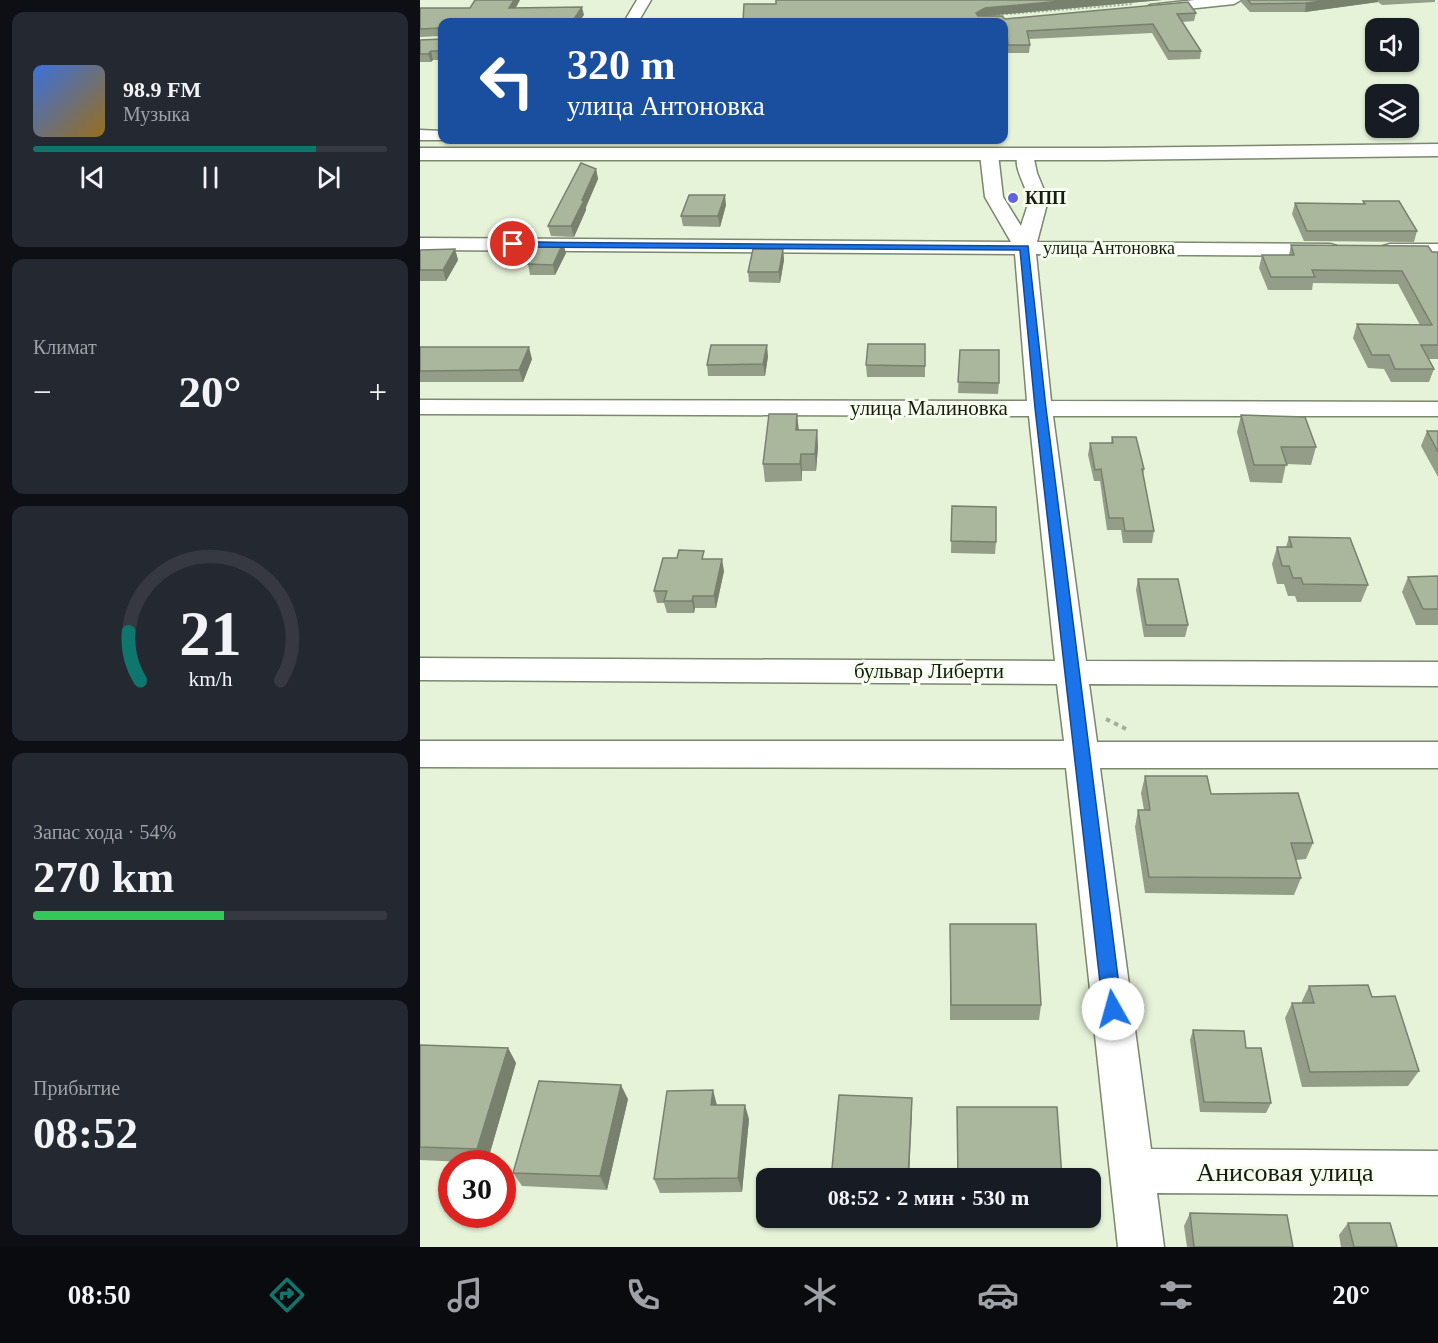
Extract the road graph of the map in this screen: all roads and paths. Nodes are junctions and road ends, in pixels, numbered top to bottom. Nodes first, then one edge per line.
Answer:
1 (644, 0) edge
2 (1234, 0) edge
3 (1138, 7) joint
4 (975, 16) edge
5 (633, 18) edge
6 (420, 135) edge
7 (438, 136) edge
8 (1438, 150) edge
9 (420, 154) edge
10 (989, 154) junction
11 (1026, 154) junction
12 (420, 244) edge
13 (1025, 248) junction
14 (1438, 250) edge
15 (420, 406) edge
16 (1040, 408) junction
17 (1438, 409) edge
18 (420, 669) edge
19 (1072, 672) junction
20 (1438, 674) edge
21 (420, 754) edge
22 (1082, 755) junction
23 (1438, 755) edge
24 (1132, 1171) junction
25 (1438, 1173) edge
26 (1141, 1247) edge

1 - 5 street
2 - 3 street
3 - 4 path
6 - 7 street
8 - 11 street
9 - 10 street
10 - 11 street
10 - 13 street
11 - 13 street
12 - 13 street, улица Антоновка
13 - 14 street, улица Антоновка
13 - 16 street
15 - 16 street, улица Малиновка
16 - 17 street, улица Малиновка
16 - 19 street
18 - 19 street, бульвар Либерти
19 - 20 street, бульвар Либерти
19 - 22 street
21 - 22 street
22 - 23 street
22 - 24 street
24 - 25 street, Анисовая улица
24 - 26 street

